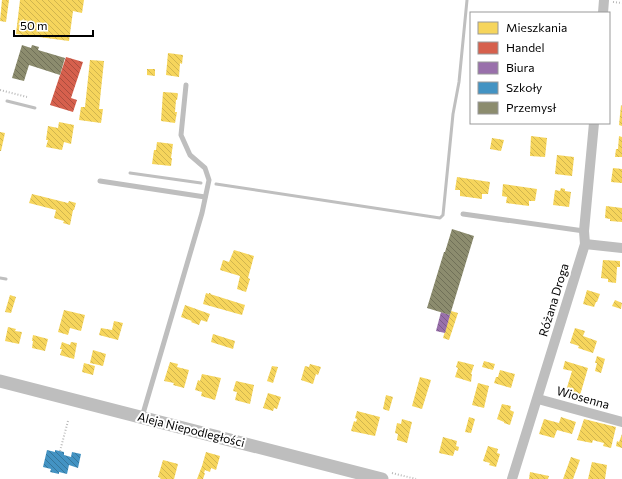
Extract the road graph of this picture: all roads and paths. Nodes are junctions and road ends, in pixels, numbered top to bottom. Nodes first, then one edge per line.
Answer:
1 (604, 0) edge
2 (619, 2) dead end
3 (622, 3) edge
4 (603, 12) edge
5 (186, 85) dead end
6 (0, 90) edge
7 (27, 97) dead end
8 (594, 124) edge
9 (100, 181) dead end
10 (205, 197) junction
11 (463, 214) dead end
12 (584, 231) junction
13 (585, 244) junction
14 (622, 248) edge
15 (0, 381) edge
16 (538, 399) junction
17 (142, 418) junction
18 (68, 421) dead end
19 (622, 422) edge
20 (60, 451) dead end
21 (382, 479) edge
22 (512, 479) edge

1 - 4 street
2 - 3 path
5 - 10 lane
6 - 7 path
8 - 12 street, Różana Droga
9 - 10 lane
10 - 17 lane
11 - 12 lane
12 - 13 street, Różana Droga
13 - 14 street
13 - 16 street, Różana Droga
15 - 17 street, Aleja Niepodległości
16 - 19 street, Wiosenna
16 - 22 street, Różana Droga
17 - 21 street, Aleja Niepodległości
18 - 20 path

